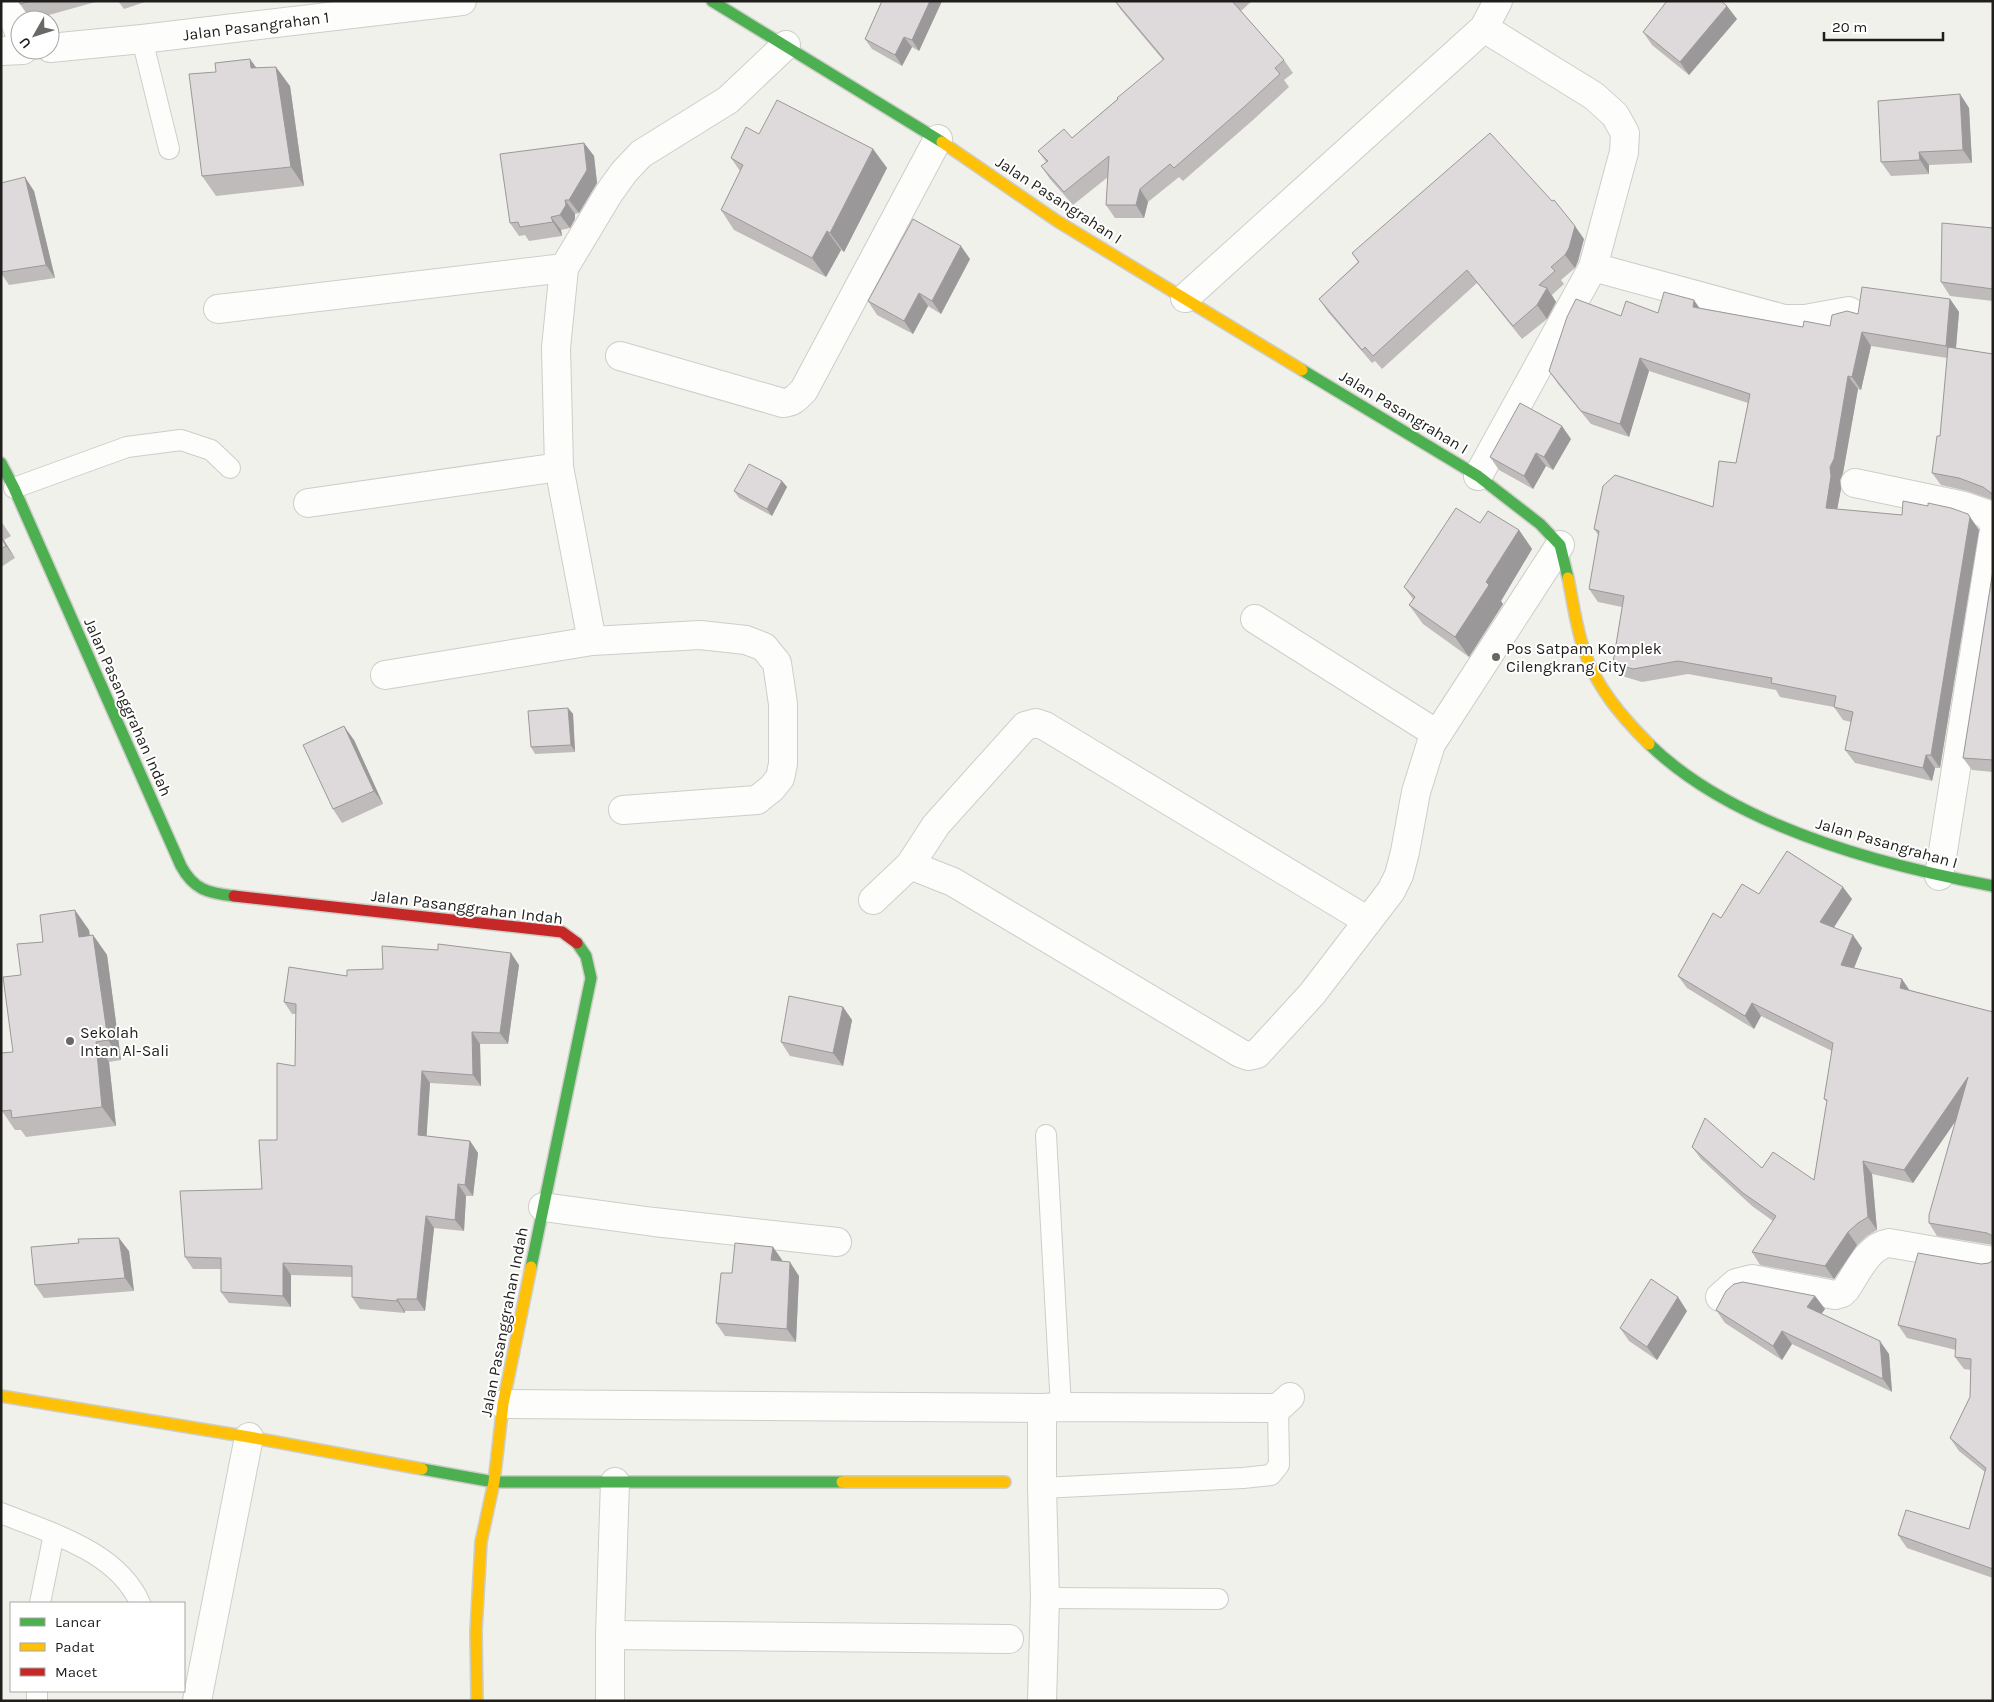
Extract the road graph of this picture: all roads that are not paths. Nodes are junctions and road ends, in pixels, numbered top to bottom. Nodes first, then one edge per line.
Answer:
1 (462, 1) edge
2 (712, 1) edge
3 (1498, 1) edge
4 (348, 8) edge
5 (1484, 28) junction
6 (142, 39) junction
7 (786, 45) junction
8 (60, 47) edge
9 (938, 139) junction
10 (169, 148) dead end
11 (1593, 266) junction
12 (564, 268) junction
13 (1185, 298) junction
14 (218, 309) dead end
15 (1849, 311) edge
16 (620, 356) dead end
17 (1, 463) edge
18 (559, 467) junction
19 (230, 468) dead end
20 (1478, 476) junction
21 (1855, 482) dead end
22 (14, 488) junction
23 (308, 503) dead end
24 (1993, 523) edge
25 (1993, 536) edge
26 (1560, 545) junction
27 (1255, 619) dead end
28 (592, 640) junction
29 (385, 675) dead end
30 (1437, 734) junction
31 (623, 810) dead end
32 (910, 865) junction
33 (1939, 876) junction
34 (1993, 886) edge
35 (873, 900) dead end
36 (1368, 920) junction
37 (1046, 1135) dead end
38 (543, 1207) junction
39 (837, 1242) dead end
40 (1993, 1261) edge
41 (1720, 1297) dead end
42 (1, 1396) edge
43 (1284, 1402) joint
44 (503, 1404) junction
45 (1052, 1408) junction
46 (249, 1437) junction
47 (494, 1482) junction
48 (615, 1482) junction
49 (1005, 1482) dead end
50 (1042, 1488) junction
51 (1, 1513) edge
52 (54, 1534) junction
53 (1045, 1598) junction
54 (1218, 1599) dead end
55 (40, 1602) edge
56 (140, 1602) edge
57 (610, 1635) junction
58 (1009, 1639) dead end
59 (185, 1691) edge
60 (196, 1701) edge
61 (477, 1701) edge
62 (610, 1701) edge
63 (1042, 1701) edge

1 - 4 street, Jalan Pasangrahan 1
2 - 7 street, Jalan Pasangrahan I
3 - 5 street
4 - 6 street, Jalan Pasangrahan 1
5 - 11 street
5 - 13 street
6 - 8 street, Jalan Pasangrahan 1
6 - 10 lane
7 - 9 street, Jalan Pasangrahan I
7 - 12 street
9 - 13 street, Jalan Pasangrahan I
9 - 16 street
11 - 15 street
11 - 20 street
12 - 14 street
12 - 18 street
13 - 20 street, Jalan Pasangrahan I
17 - 22 street, Jalan Pasanggrahan Indah
18 - 23 street
18 - 28 street
19 - 22 lane
20 - 26 street, Jalan Pasangrahan I
21 - 24 street
22 - 38 street, Jalan Pasanggrahan Indah
25 - 33 street
26 - 30 street
26 - 33 street, Jalan Pasangrahan I
27 - 30 street
28 - 29 street
28 - 31 street
30 - 36 street
32 - 35 street
32 - 36 street
32 - 36 street
33 - 34 street, Jalan Pasangrahan I
37 - 45 lane
38 - 39 street
38 - 44 street, Jalan Pasanggrahan Indah
40 - 41 street
42 - 46 street
43 - 45 street
43 - 50 lane
44 - 45 street
44 - 47 street, Jalan Pasanggrahan Indah
45 - 50 street
46 - 47 street
46 - 60 street
47 - 48 street
47 - 61 street, Jalan Pasanggrahan Indah
48 - 49 street
48 - 57 street
50 - 53 street
51 - 52 lane
52 - 55 lane
52 - 56 lane
53 - 54 lane
53 - 63 street
57 - 58 street
57 - 62 street
59 - 60 lane

